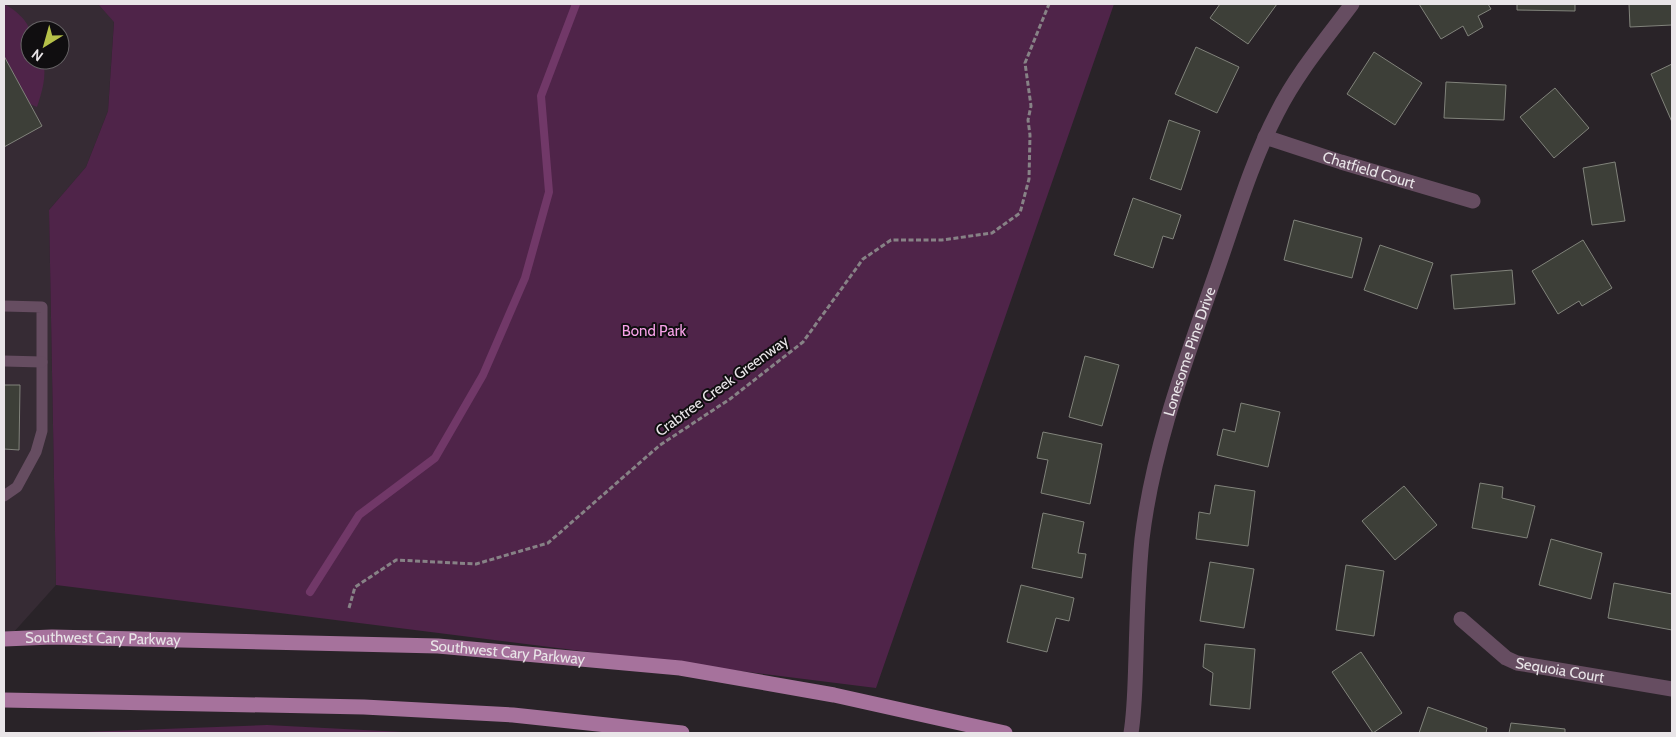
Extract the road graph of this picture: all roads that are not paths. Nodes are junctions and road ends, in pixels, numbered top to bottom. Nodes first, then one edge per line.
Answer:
1 (1352, 4) edge
2 (1265, 137) junction
3 (1473, 201) dead end
4 (4, 306) edge
5 (4, 361) edge
6 (42, 362) junction
7 (4, 496) edge
8 (1461, 619) dead end
9 (4, 638) edge
10 (1672, 689) edge
11 (4, 700) edge
12 (682, 733) edge
13 (1005, 733) edge
14 (1131, 733) edge

1 - 2 street, Lonesome Pine Drive
2 - 3 street, Chatfield Court
2 - 14 street, Lonesome Pine Drive
4 - 6 lane
5 - 6 lane
6 - 7 lane
8 - 10 street, Sequoia Court
9 - 13 main road, Southwest Cary Parkway
11 - 12 main road

